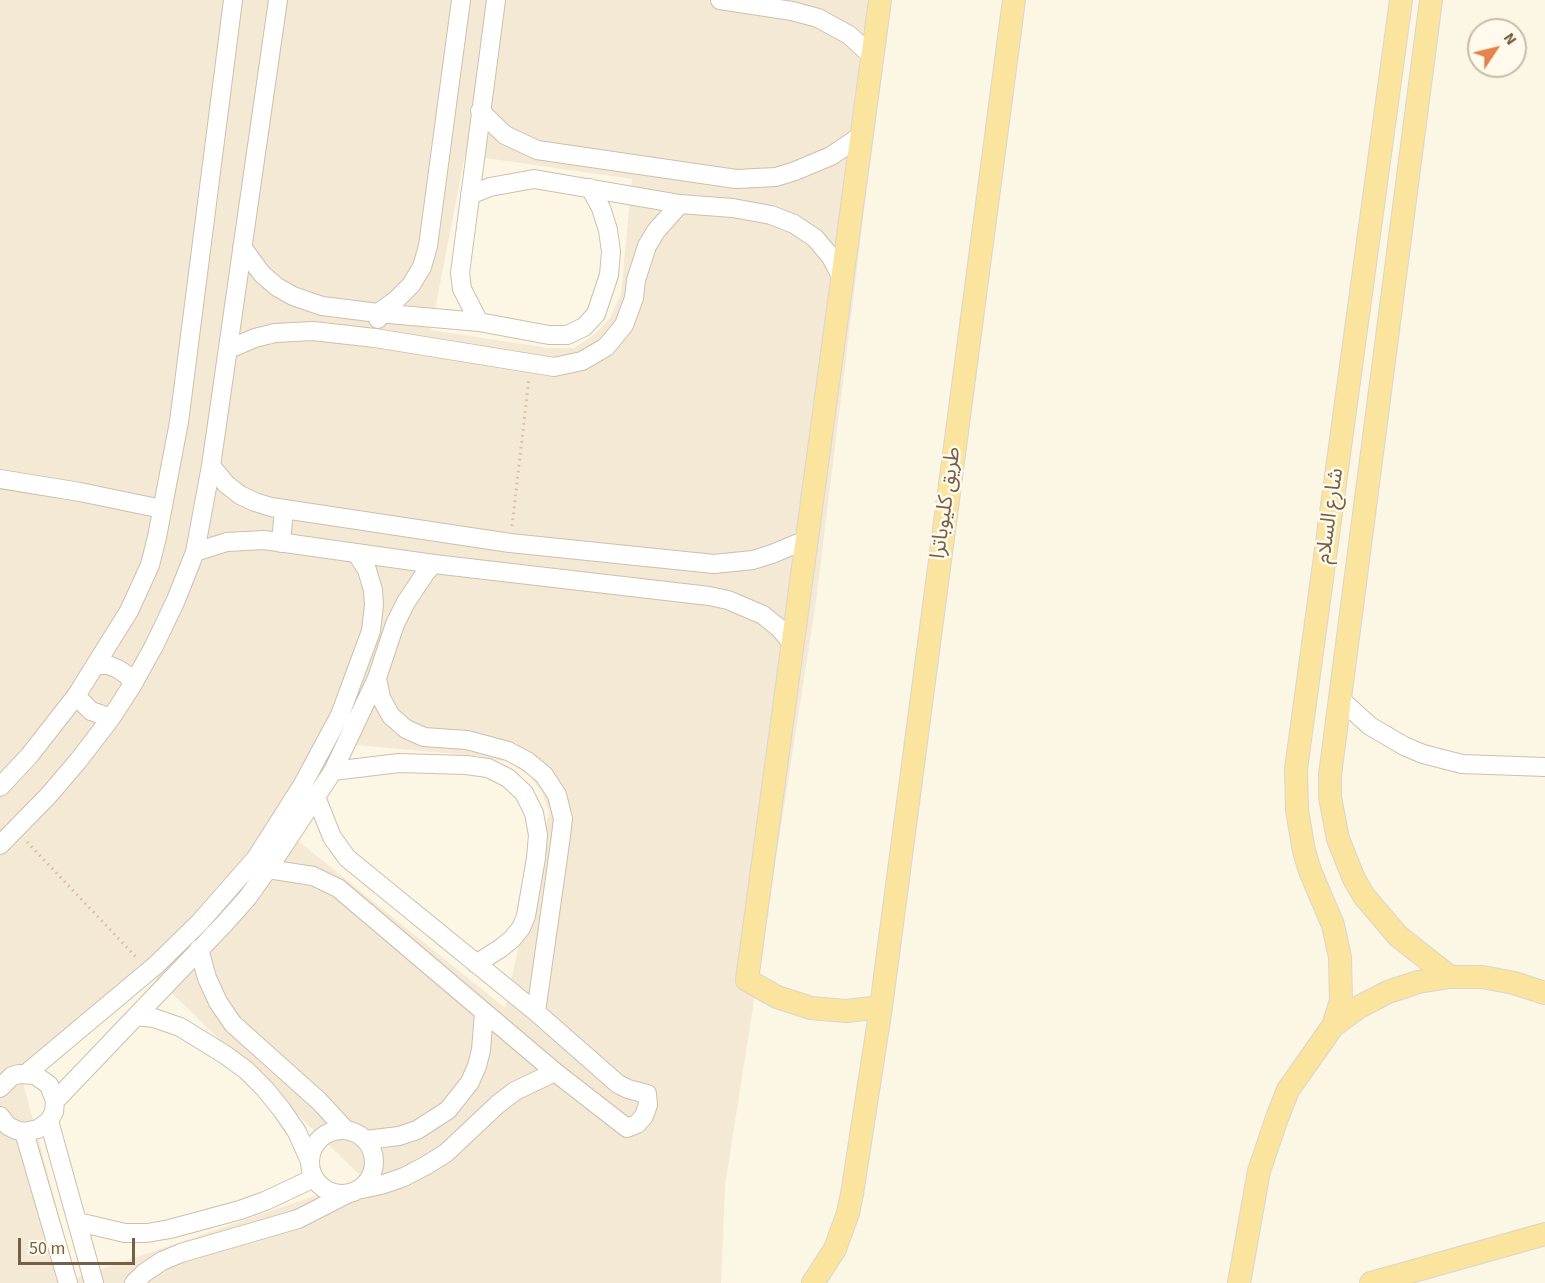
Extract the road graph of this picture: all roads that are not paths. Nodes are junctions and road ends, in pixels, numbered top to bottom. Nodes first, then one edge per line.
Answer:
1 (233, 0) edge
2 (278, 0) edge
3 (461, 0) edge
4 (496, 0) edge
5 (720, 0) edge
6 (880, 0) edge
7 (1014, 0) edge
8 (1401, 0) edge
9 (1431, 0) edge
10 (873, 57) junction
11 (480, 111) junction
12 (862, 135) junction
13 (537, 150) junction
14 (534, 179) junction
15 (590, 188) junction
16 (470, 195) junction
17 (680, 204) junction
18 (242, 248) junction
19 (842, 278) junction
20 (378, 313) junction
21 (479, 322) junction
22 (1356, 336) junction
23 (375, 338) junction
24 (1387, 339) junction
25 (229, 350) junction
26 (211, 466) junction
27 (0, 479) edge
28 (162, 509) junction
29 (284, 509) junction
30 (808, 539) junction
31 (281, 543) junction
32 (195, 552) junction
33 (357, 554) junction
34 (434, 564) junction
35 (714, 564) junction
36 (710, 596) junction
37 (373, 618) junction
38 (396, 624) junction
39 (791, 642) junction
40 (97, 665) junction
41 (376, 678) junction
42 (133, 684) junction
43 (76, 696) junction
44 (1340, 699) junction
45 (111, 718) junction
46 (1545, 767) edge
47 (333, 771) junction
48 (0, 787) edge
49 (316, 797) junction
50 (0, 845) edge
51 (268, 869) junction
52 (366, 876) junction
53 (350, 896) junction
54 (199, 949) junction
55 (476, 964) junction
56 (1450, 977) junction
57 (1545, 993) edge
58 (880, 1007) junction
59 (536, 1012) junction
60 (484, 1013) junction
61 (136, 1016) junction
62 (1333, 1026) junction
63 (555, 1072) junction
64 (27, 1073) junction
65 (2, 1084) edge
66 (55, 1101) junction
67 (448, 1110) junction
68 (0, 1119) edge
69 (49, 1121) junction
70 (345, 1129) junction
71 (24, 1132) junction
72 (469, 1132) junction
73 (366, 1140) junction
74 (309, 1159) junction
75 (314, 1178) junction
76 (352, 1192) junction
77 (78, 1222) junction
78 (1545, 1234) edge
79 (68, 1283) edge
80 (94, 1283) edge
81 (134, 1283) edge
82 (813, 1283) edge
83 (1239, 1283) edge
84 (1371, 1283) edge

1 - 28 street
2 - 18 street
3 - 20 street
4 - 11 street
5 - 10 street
6 - 10 main road
7 - 58 main road, طريق كليوباترا
8 - 22 main road, شارع السلام
9 - 24 main road, شارع السلام
10 - 12 main road
11 - 13 street
11 - 16 street
12 - 13 street
12 - 19 main road
13 - 14 street
14 - 15 street
14 - 16 street
15 - 17 street
15 - 21 street
16 - 21 street
17 - 19 street
17 - 23 street
18 - 20 street
18 - 25 street
19 - 30 main road
20 - 21 street
20 - 23 street
22 - 24 main road
22 - 62 main road, شارع السلام
23 - 25 street
24 - 44 main road, شارع السلام
25 - 26 street
26 - 29 street
26 - 32 street
27 - 28 street
28 - 40 street
29 - 31 street
29 - 35 street
30 - 35 street
30 - 39 main road
31 - 32 street
31 - 33 street
32 - 42 street
33 - 34 street
33 - 37 street
34 - 36 street
34 - 38 street
35 - 36 street
36 - 39 street
37 - 38 street
37 - 64 street
38 - 41 street
39 - 58 main road
40 - 42 street
40 - 43 street
41 - 47 street
41 - 59 street
42 - 45 street
43 - 45 street
43 - 48 street
44 - 46 street
44 - 56 main road, شارع السلام
45 - 50 street
47 - 49 street
47 - 55 street
49 - 51 street
49 - 52 street
51 - 53 street
51 - 54 street
52 - 53 street
52 - 55 street
53 - 60 street
54 - 61 street
54 - 70 street
55 - 59 street
56 - 57 main road
56 - 62 main road
58 - 82 main road, طريق كليوباترا
59 - 63 street
60 - 63 street
60 - 67 street
61 - 66 street
61 - 74 street
62 - 83 main road
63 - 72 street
64 - 65 street
64 - 66 street
66 - 69 street
67 - 72 street
67 - 73 street
68 - 71 street
69 - 71 street
69 - 77 street
70 - 73 street
70 - 74 street
71 - 79 street
72 - 76 street
73 - 76 street
74 - 75 street
75 - 76 street
75 - 77 street
76 - 81 street
77 - 80 street
78 - 84 main road

